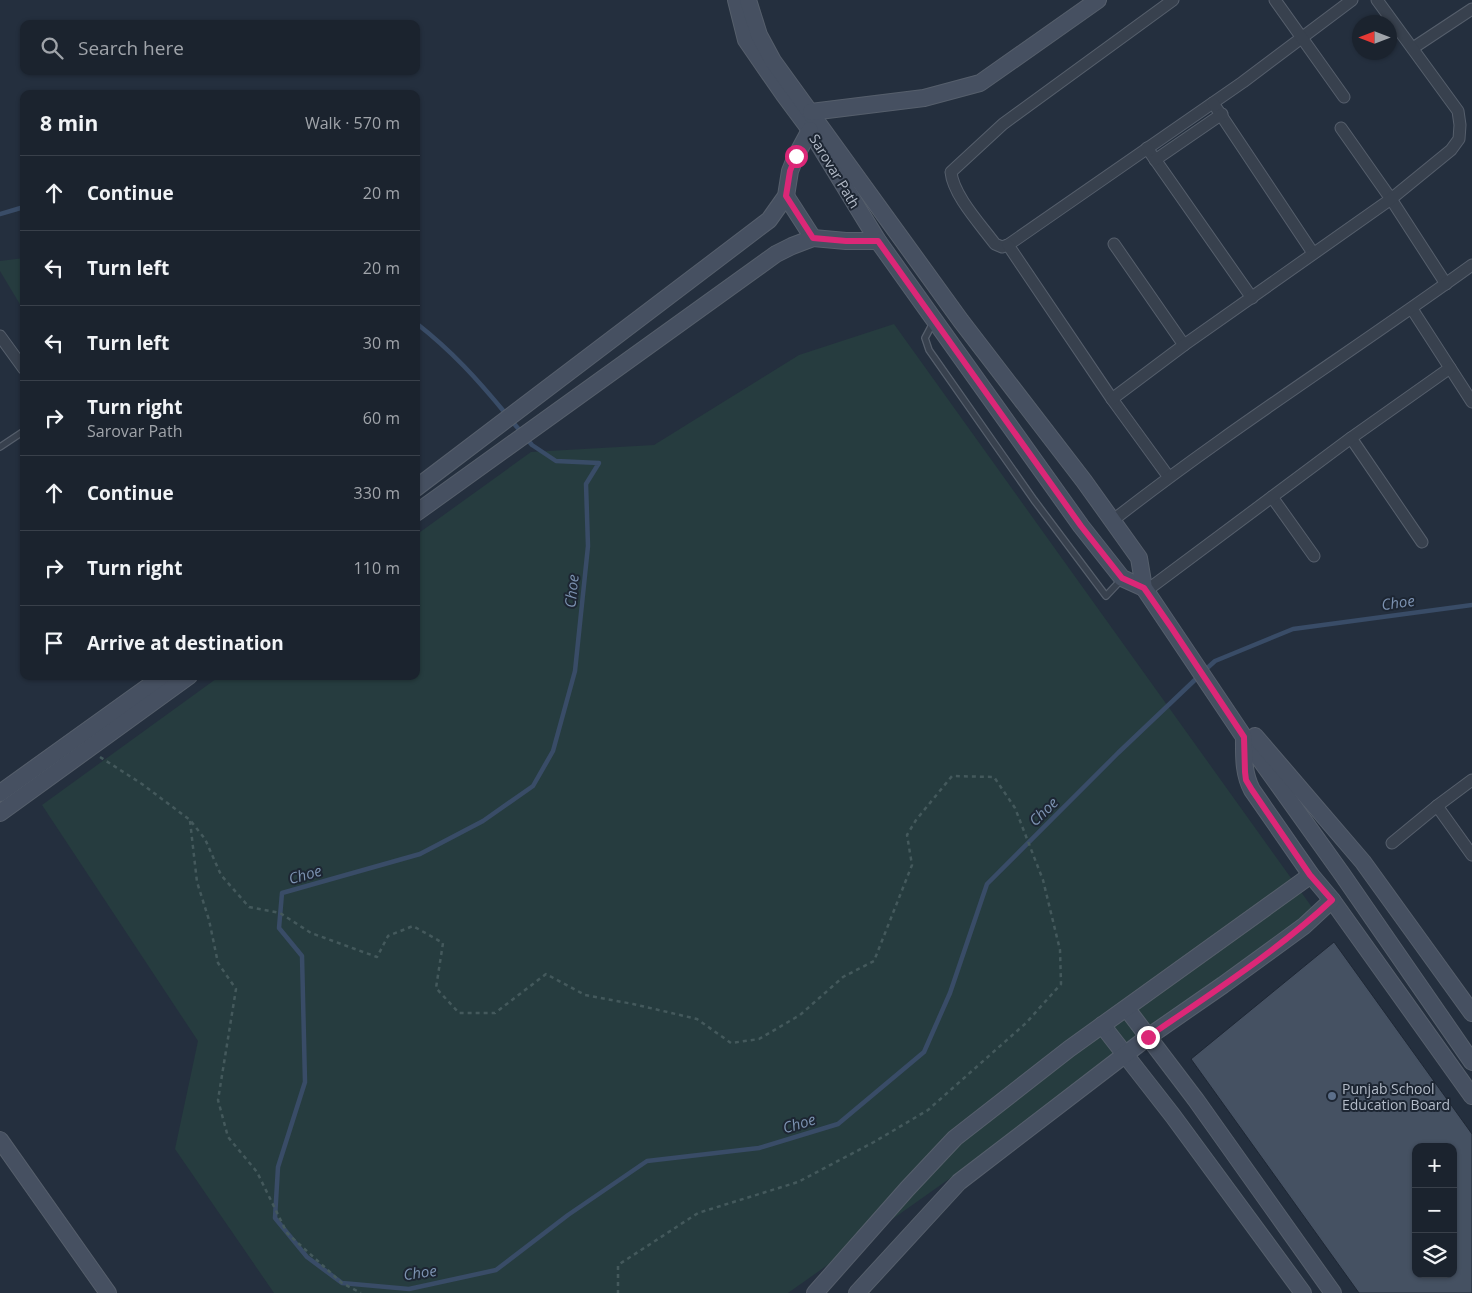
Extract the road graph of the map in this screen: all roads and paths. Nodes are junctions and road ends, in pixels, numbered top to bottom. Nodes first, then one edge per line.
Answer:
1 (736, 0) edge
2 (748, 0) edge
3 (1098, 0) edge
4 (1173, 0) edge
5 (1275, 0) edge
6 (1352, 0) edge
7 (1377, 0) edge
8 (1468, 11) edge
9 (1472, 24) edge
10 (1302, 38) junction
11 (1413, 48) junction
12 (1344, 97) dead end
13 (1213, 103) junction
14 (811, 112) junction
15 (1222, 114) junction
16 (1341, 128) dead end
17 (810, 130) junction
18 (1147, 148) junction
19 (1155, 160) junction
20 (786, 196) junction
21 (1391, 199) junction
22 (813, 238) junction
23 (878, 241) junction
24 (1114, 244) dead end
25 (1008, 245) junction
26 (1313, 253) junction
27 (1472, 266) edge
28 (1446, 284) junction
29 (1252, 298) junction
30 (1412, 309) junction
31 (935, 320) junction
32 (0, 336) edge
33 (1184, 345) junction
34 (20, 364) edge
35 (1450, 368) junction
36 (1471, 397) edge
37 (534, 398) junction
38 (1112, 399) junction
39 (549, 418) junction
40 (20, 433) edge
41 (1352, 438) junction
42 (0, 447) edge
43 (1168, 476) junction
44 (420, 485) edge
45 (1272, 497) junction
46 (420, 510) edge
47 (1112, 521) junction
48 (1422, 542) dead end
49 (1314, 556) dead end
50 (1122, 578) junction
51 (1145, 590) junction
52 (157, 680) edge
53 (183, 680) edge
54 (1240, 731) junction
55 (88, 749) junction
56 (1472, 780) edge
57 (0, 793) edge
58 (1437, 806) junction
59 (0, 813) edge
60 (190, 820) junction
61 (1392, 843) dead end
62 (1472, 855) edge
63 (1310, 875) junction
64 (1332, 900) junction
65 (1126, 1009) junction
66 (1472, 1013) edge
67 (1102, 1025) junction
68 (1148, 1037) junction
69 (1125, 1054) junction
70 (1472, 1062) edge
71 (1472, 1096) edge
72 (1196, 1100) junction
73 (1173, 1116) junction
74 (0, 1140) edge
75 (1300, 1248) junction
76 (1281, 1262) junction
77 (108, 1293) edge
78 (361, 1293) edge
79 (618, 1293) edge
80 (815, 1293) edge
81 (857, 1293) edge
82 (1303, 1293) edge
83 (1333, 1293) edge

1 - 17 main road, Sarovar Path
2 - 14 main road
3 - 14 main road
4 - 25 street
5 - 10 street
6 - 10 street
7 - 11 street
8 - 9 street
8 - 11 street
10 - 12 street
10 - 13 street
11 - 21 street
13 - 15 street
13 - 18 street
14 - 47 main road
15 - 19 street
15 - 26 street
16 - 21 street
17 - 20 main road
17 - 23 main road, Sarovar Path
18 - 19 street
18 - 25 street
19 - 29 street
20 - 22 main road
20 - 37 main road
21 - 26 street
21 - 28 street
22 - 23 main road
22 - 39 main road
23 - 31 main road, Sarovar Path
24 - 33 street
25 - 38 street
26 - 29 street
27 - 28 street
28 - 30 street
29 - 33 street
30 - 35 street
30 - 43 street
31 - 50 main road, Sarovar Path
31 - 50 lane
32 - 34 street
33 - 38 street
35 - 36 street
35 - 41 street
37 - 39 main road
37 - 44 main road
38 - 43 street
39 - 46 main road
40 - 42 lane
41 - 45 street
41 - 48 street
43 - 47 street
45 - 49 street
45 - 51 street
47 - 51 main road
50 - 51 main road
51 - 54 main road
52 - 57 main road
53 - 55 main road
54 - 63 main road
54 - 66 main road
54 - 70 main road
55 - 59 main road
55 - 60 path
56 - 58 street
58 - 61 street
58 - 62 street
60 - 78 path
60 - 79 path
63 - 64 main road
63 - 65 main road
64 - 68 main road
64 - 71 main road
65 - 67 main road
65 - 68 main road
67 - 69 main road
67 - 80 main road
68 - 69 main road
68 - 72 main road
69 - 73 main road
69 - 81 main road
72 - 73 main road
72 - 75 main road
73 - 76 main road
74 - 77 main road
75 - 76 main road
75 - 83 main road
76 - 82 main road

